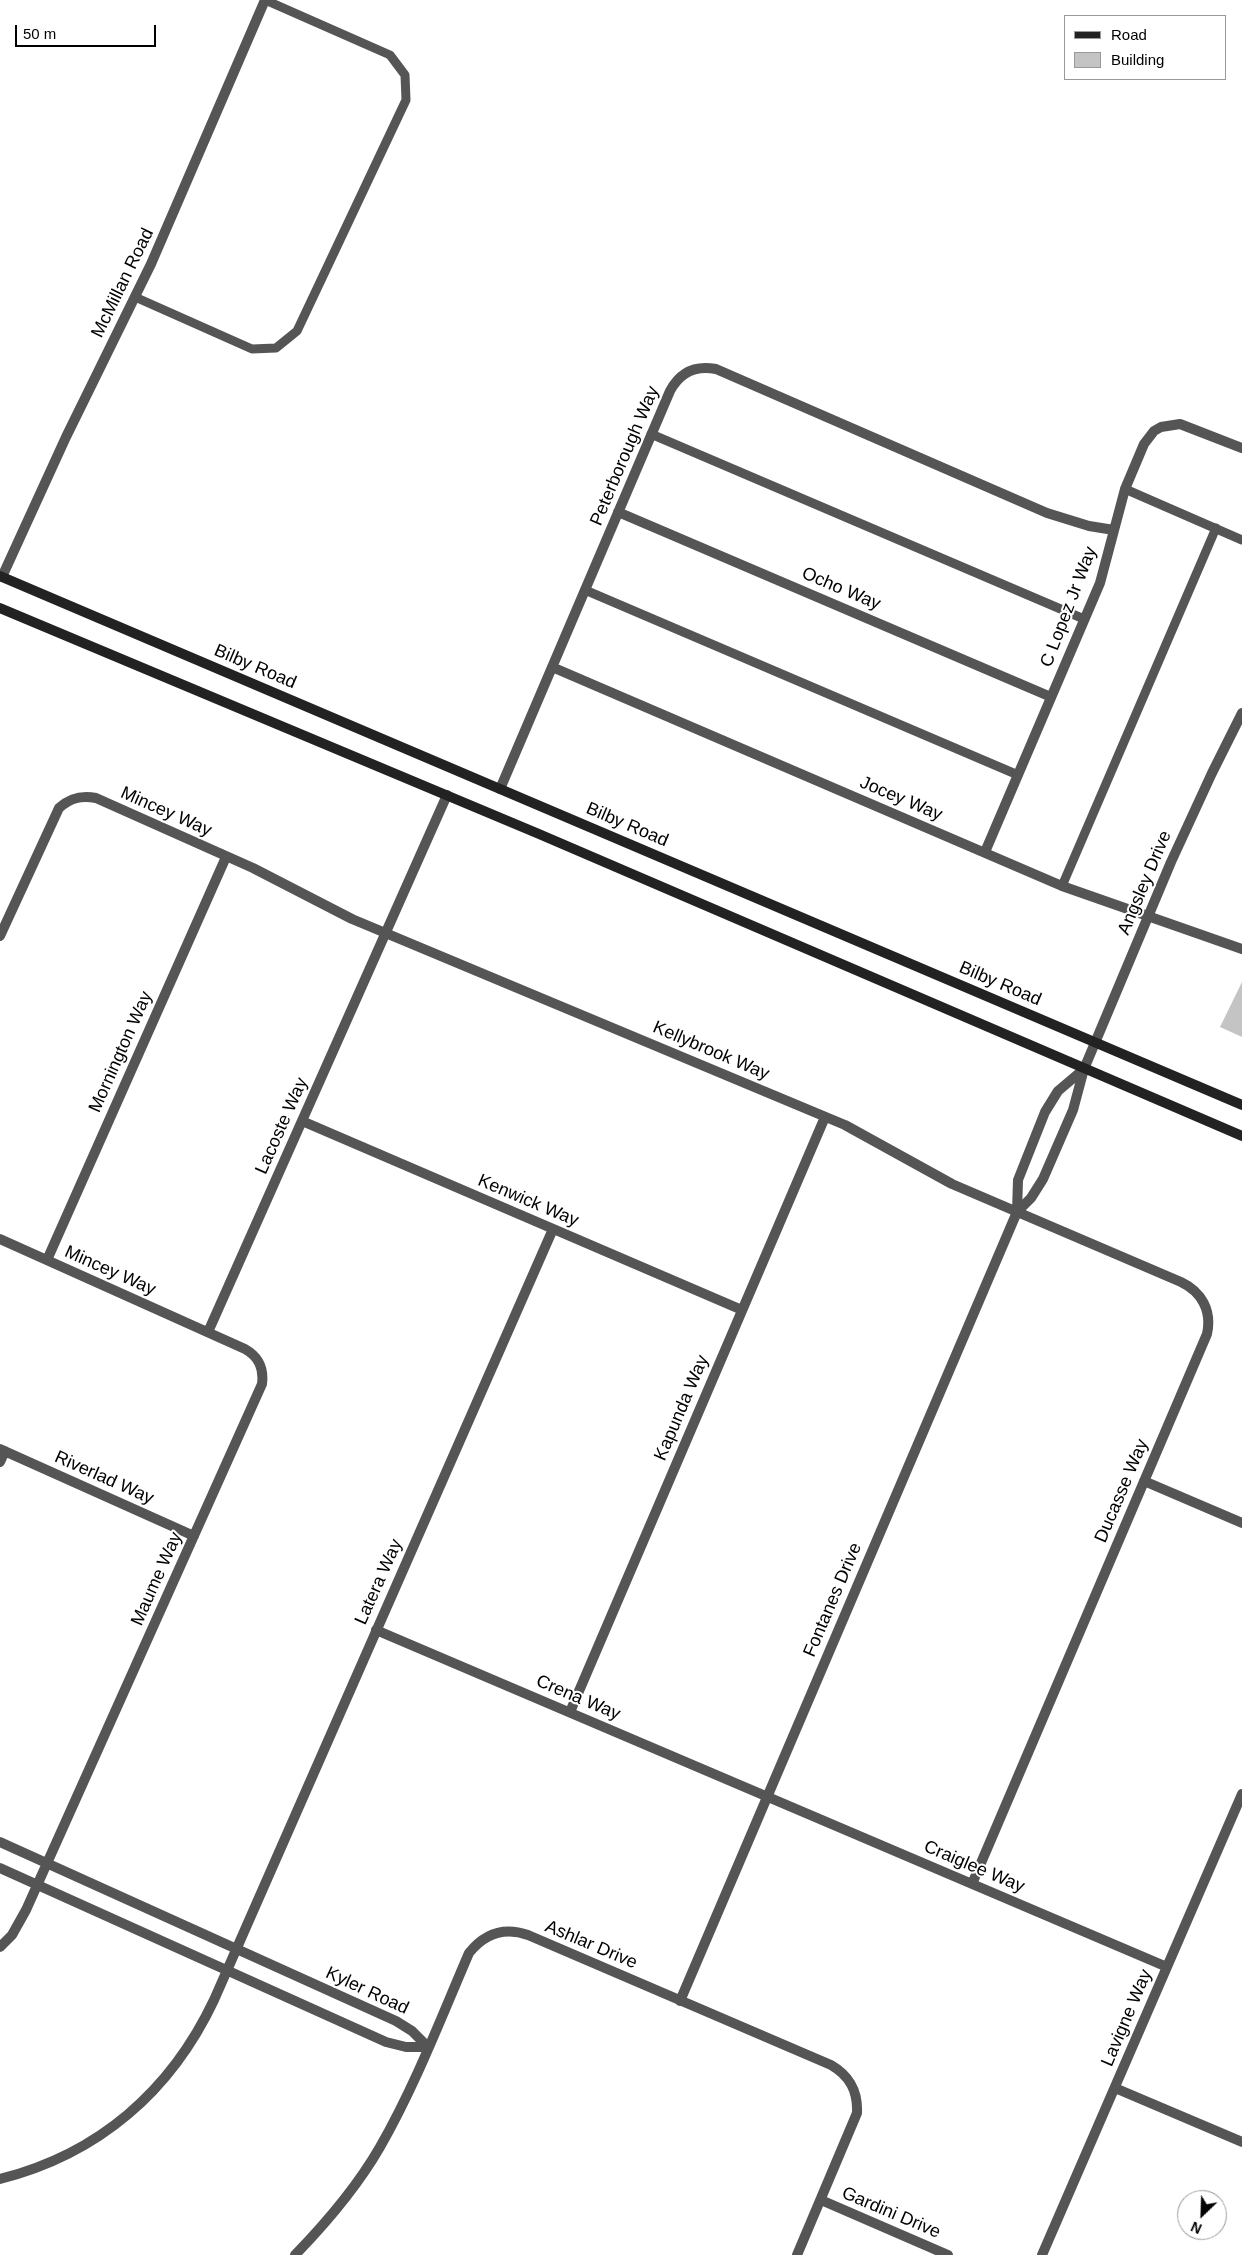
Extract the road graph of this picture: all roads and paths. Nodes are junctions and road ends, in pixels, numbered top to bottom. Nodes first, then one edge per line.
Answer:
1 (265, 0) edge
2 (135, 297) junction
3 (651, 434) junction
4 (1242, 448) edge
5 (1125, 489) junction
6 (618, 512) junction
7 (1216, 528) junction
8 (1114, 530) junction
9 (1242, 540) edge
10 (1, 578) edge
11 (585, 590) junction
12 (0, 608) edge
13 (1084, 619) junction
14 (552, 667) junction
15 (1051, 697) junction
16 (1242, 713) edge
17 (1018, 775) junction
18 (500, 789) junction
19 (447, 795) junction
20 (985, 852) junction
21 (226, 857) junction
22 (1062, 886) junction
23 (1148, 916) junction
24 (386, 933) junction
25 (0, 936) edge
26 (1242, 949) edge
27 (1095, 1042) junction
28 (1084, 1068) junction
29 (1242, 1105) edge
30 (825, 1117) junction
31 (302, 1121) junction
32 (1242, 1136) edge
33 (1017, 1212) junction
34 (553, 1229) junction
35 (0, 1239) edge
36 (46, 1260) junction
37 (742, 1310) junction
38 (208, 1332) junction
39 (2, 1450) edge
40 (0, 1462) edge
41 (1144, 1481) junction
42 (1242, 1523) edge
43 (194, 1536) junction
44 (376, 1630) junction
45 (570, 1712) junction
46 (1242, 1794) edge
47 (767, 1796) junction
48 (0, 1842) edge
49 (47, 1864) junction
50 (0, 1868) edge
51 (972, 1884) junction
52 (38, 1885) junction
53 (0, 1947) edge
54 (236, 1949) junction
55 (1167, 1967) junction
56 (226, 1970) junction
57 (680, 2001) junction
58 (428, 2047) junction
59 (1114, 2088) junction
60 (1242, 2142) edge
61 (0, 2179) edge
62 (821, 2200) junction
63 (295, 2255) edge
64 (797, 2255) edge
65 (948, 2255) edge
66 (1042, 2255) edge

1 - 2 street, McMillan Road
1 - 2 lane
2 - 10 street, McMillan Road
3 - 6 street, Peterborough Way
3 - 8 street, Peterborough Way
3 - 13 lane
4 - 5 street, C Lopez Jr Way
5 - 7 lane
5 - 8 street, C Lopez Jr Way
6 - 11 street, Peterborough Way
6 - 15 street, Ocho Way
7 - 9 lane
7 - 22 lane
8 - 13 street, C Lopez Jr Way
10 - 18 main road, Bilby Road
11 - 14 street, Peterborough Way
11 - 17 lane
12 - 19 main road
13 - 15 street, C Lopez Jr Way
14 - 18 street, Peterborough Way
14 - 20 street, Jocey Way
15 - 17 street, C Lopez Jr Way
16 - 23 street, Angsley Drive
17 - 20 street, C Lopez Jr Way
18 - 27 main road, Bilby Road
19 - 24 street, Lacoste Way
19 - 28 main road
20 - 22 street, Jocey Way
21 - 24 street, Mincey Way
21 - 25 street, Mincey Way
21 - 36 street, Mornington Way
22 - 23 street, Jocey Way
23 - 26 street, Jocey Way
23 - 27 street, Angsley Drive
24 - 30 street, Kellybrook Way
24 - 31 street, Lacoste Way
27 - 28 street, Angsley Drive
27 - 29 main road, Bilby Road
28 - 32 main road
28 - 33 street, Fontanes Drive
28 - 33 street, Fontanes Drive
30 - 33 street, Kellybrook Way
30 - 37 street, Kapunda Way
31 - 34 street, Kenwick Way
31 - 38 street, Lacoste Way
33 - 41 street, Ducasse Way
33 - 47 street, Fontanes Drive
34 - 37 street, Kenwick Way
34 - 44 street, Latera Way
35 - 36 street, Mincey Way
36 - 38 street, Mincey Way
37 - 45 street, Kapunda Way
38 - 43 street, Maume Way
39 - 40 street
39 - 43 street, Riverlad Way
41 - 42 street
41 - 51 street, Ducasse Way
43 - 49 street, Maume Way
44 - 45 street, Crena Way
44 - 54 street, Latera Way
45 - 47 street, Crena Way
46 - 55 street, Lavigne Way
47 - 51 street, Craiglee Way
47 - 57 street, Fontanes Drive
48 - 49 street, Kyler Road
49 - 52 street, Maume Way
49 - 54 street, Kyler Road
50 - 52 street, Kyler Road
51 - 55 street, Craiglee Way
52 - 53 street, Maume Way
52 - 56 street, Kyler Road
54 - 56 street, Latera Way
54 - 58 street, Kyler Road
55 - 59 street, Lavigne Way
56 - 58 street, Kyler Road
56 - 61 street, Latera Way
57 - 58 street, Ashlar Drive
57 - 62 street, Ashlar Drive
58 - 63 street, Ashlar Drive
59 - 60 street
59 - 66 street, Lavigne Way
62 - 64 street, Ashlar Drive
62 - 65 street, Gardini Drive

